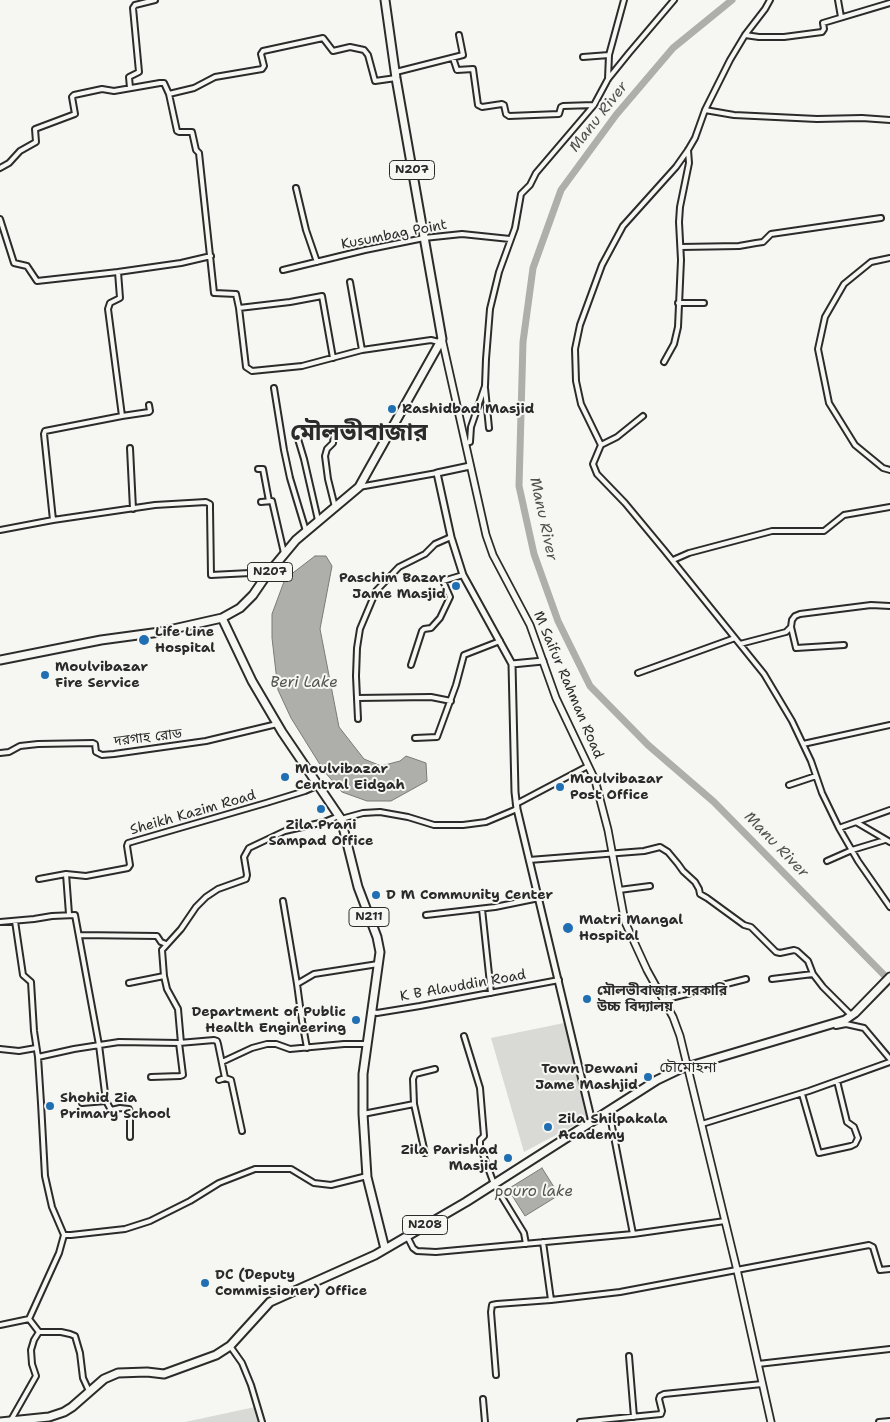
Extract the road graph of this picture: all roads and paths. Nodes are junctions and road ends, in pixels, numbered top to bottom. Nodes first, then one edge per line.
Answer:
1 (155, 0) edge
2 (385, 0) edge
3 (624, 0) edge
4 (674, 0) edge
5 (770, 0) edge
6 (838, 0) edge
7 (890, 3) edge
8 (842, 17) junction
9 (459, 34) dead end
10 (745, 35) junction
11 (609, 55) junction
12 (583, 57) dead end
13 (452, 58) junction
14 (396, 75) junction
15 (608, 79) junction
16 (130, 88) junction
17 (169, 94) junction
18 (594, 105) junction
19 (705, 110) junction
20 (890, 120) edge
21 (688, 150) junction
22 (0, 168) edge
23 (296, 188) dead end
24 (881, 218) dead end
25 (0, 219) edge
26 (424, 238) junction
27 (510, 239) junction
28 (7, 242) junction
29 (0, 244) edge
30 (681, 247) junction
31 (211, 256) junction
32 (890, 258) edge
33 (317, 262) junction
34 (283, 270) dead end
35 (118, 272) junction
36 (350, 282) dead end
37 (678, 302) junction
38 (704, 303) dead end
39 (239, 308) junction
40 (440, 340) junction
41 (362, 350) junction
42 (333, 358) junction
43 (664, 362) dead end
44 (485, 386) junction
45 (274, 388) dead end
46 (149, 405) dead end
47 (122, 416) junction
48 (643, 416) dead end
49 (489, 428) dead end
50 (334, 434) dead end
51 (298, 439) dead end
52 (465, 443) junction
53 (601, 445) junction
54 (130, 448) dead end
55 (470, 466) junction
56 (258, 469) dead end
57 (890, 470) edge
58 (437, 473) junction
59 (358, 488) junction
60 (269, 501) junction
61 (260, 502) dead end
62 (335, 507) junction
63 (890, 507) edge
64 (133, 508) junction
65 (53, 520) junction
66 (318, 520) junction
67 (0, 530) edge
68 (306, 531) junction
69 (450, 537) junction
70 (284, 553) junction
71 (673, 560) junction
72 (463, 575) junction
73 (266, 576) junction
74 (890, 606) edge
75 (222, 618) junction
76 (791, 627) junction
77 (734, 638) junction
78 (500, 641) junction
79 (740, 644) junction
80 (844, 645) dead end
81 (0, 660) edge
82 (543, 661) junction
83 (512, 664) junction
84 (411, 665) dead end
85 (638, 673) dead end
86 (357, 698) junction
87 (451, 701) junction
88 (358, 719) dead end
89 (277, 724) junction
90 (890, 725) edge
91 (415, 738) dead end
92 (803, 744) junction
93 (0, 753) edge
94 (588, 766) junction
95 (816, 776) junction
96 (318, 785) junction
97 (789, 785) dead end
98 (517, 806) junction
99 (890, 810) edge
100 (340, 817) junction
101 (856, 822) junction
102 (839, 828) junction
103 (885, 840) junction
104 (890, 842) edge
105 (852, 850) junction
106 (613, 853) junction
107 (530, 860) junction
108 (827, 861) dead end
109 (66, 874) junction
110 (39, 879) dead end
111 (650, 886) dead end
112 (619, 890) junction
113 (539, 898) junction
114 (283, 901) dead end
115 (890, 907) edge
116 (482, 909) junction
117 (69, 914) junction
118 (426, 915) dead end
119 (15, 921) junction
120 (0, 922) edge
121 (79, 935) junction
122 (166, 944) junction
123 (378, 964) junction
124 (813, 974) junction
125 (164, 976) junction
126 (890, 977) edge
127 (746, 979) dead end
128 (772, 979) dead end
129 (559, 980) junction
130 (129, 983) dead end
131 (297, 984) junction
132 (491, 993) junction
133 (664, 1000) junction
134 (372, 1012) junction
135 (853, 1014) junction
136 (816, 1028) junction
137 (464, 1036) dead end
138 (180, 1043) junction
139 (367, 1044) junction
140 (99, 1045) junction
141 (0, 1048) edge
142 (36, 1048) junction
143 (308, 1048) junction
144 (38, 1058) junction
145 (890, 1060) edge
146 (222, 1062) junction
147 (688, 1067) junction
148 (435, 1069) dead end
149 (151, 1077) dead end
150 (225, 1078) junction
151 (219, 1080) dead end
152 (837, 1081) junction
153 (802, 1094) junction
154 (106, 1101) junction
155 (82, 1103) dead end
156 (414, 1104) junction
157 (609, 1111) junction
158 (364, 1114) junction
159 (592, 1122) junction
160 (702, 1124) junction
161 (242, 1131) dead end
162 (130, 1137) dead end
163 (425, 1153) dead end
164 (367, 1176) junction
165 (494, 1184) junction
166 (725, 1222) junction
167 (64, 1234) junction
168 (633, 1234) junction
169 (407, 1236) junction
170 (543, 1242) junction
171 (526, 1244) junction
172 (386, 1249) junction
173 (890, 1269) edge
174 (737, 1270) junction
175 (551, 1300) junction
176 (30, 1319) junction
177 (0, 1324) edge
178 (39, 1332) junction
179 (230, 1346) junction
180 (890, 1349) edge
181 (629, 1356) dead end
182 (758, 1364) junction
183 (496, 1375) dead end
184 (762, 1384) junction
185 (89, 1391) junction
186 (483, 1399) dead end
187 (634, 1417) junction
188 (10, 1421) edge
189 (890, 1421) edge
190 (0, 1422) edge
191 (262, 1422) edge
192 (485, 1422) edge
193 (580, 1422) edge
194 (771, 1422) edge
195 (879, 1422) edge

1 - 16 street
2 - 14 highway, N207
3 - 11 street
4 - 15 street
5 - 10 street
6 - 8 street
7 - 8 street
8 - 10 street
9 - 13 street
10 - 19 street
11 - 12 street
11 - 15 street
13 - 14 street
13 - 18 street
14 - 17 street
14 - 26 highway, N207
15 - 18 street
16 - 17 street
16 - 22 street
17 - 31 street
18 - 27 street
19 - 20 street
19 - 21 street
21 - 30 street
21 - 53 street
23 - 33 street
24 - 30 street
25 - 28 street
26 - 27 street, Kusumbag Point
26 - 33 street, Kusumbag Point
26 - 40 highway, N207
27 - 44 street
28 - 29 street
28 - 35 street
30 - 37 street
31 - 35 street
31 - 39 street
32 - 57 street
33 - 34 street, Kusumbag Point
35 - 47 street
36 - 41 street
37 - 38 street
37 - 43 street
39 - 42 street
39 - 42 street
40 - 41 street
40 - 52 main road, M Saifur Rahman Road
40 - 59 highway, N207
41 - 42 street
44 - 49 street
44 - 52 street
45 - 68 street
46 - 47 street
47 - 65 street
48 - 53 street
50 - 62 street
51 - 66 street
52 - 55 main road, M Saifur Rahman Road
53 - 71 street
54 - 64 street
55 - 58 street
55 - 82 main road, M Saifur Rahman Road
56 - 60 street
58 - 59 street
58 - 69 street
59 - 62 highway, N207
60 - 61 street
60 - 70 street
62 - 66 highway, N207
63 - 71 street
64 - 65 street
64 - 73 street
65 - 67 street
66 - 68 highway, N207
68 - 70 highway, N207
69 - 72 street
69 - 86 street
70 - 73 highway, N207
71 - 77 street
72 - 78 street
72 - 84 street
73 - 75 highway, N207
74 - 76 street
75 - 81 highway, N207
75 - 89 highway, N211
76 - 79 street
76 - 80 street
77 - 79 street
77 - 85 street
78 - 83 street
78 - 87 street
79 - 92 street
82 - 83 street
82 - 94 main road, M Saifur Rahman Road
83 - 98 street
86 - 87 street
86 - 88 street
87 - 91 street
89 - 93 street, দরগাহ রোড
89 - 96 highway, N211
90 - 92 street
92 - 95 street
94 - 98 street
94 - 106 main road, M Saifur Rahman Road
95 - 97 street
95 - 102 street
96 - 100 highway, N211
96 - 109 street, Sheikh Kazim Road
98 - 100 street
98 - 107 street
99 - 101 street
100 - 122 street
100 - 123 highway, N211
101 - 102 street
101 - 103 street
102 - 105 street
103 - 104 street
103 - 105 street
105 - 108 street
105 - 115 street
106 - 107 street
106 - 112 main road, M Saifur Rahman Road
106 - 124 street
107 - 113 street
109 - 110 street, Sheikh Kazim Road
109 - 117 street
111 - 112 street
112 - 133 main road, M Saifur Rahman Road
113 - 116 street
113 - 129 street
114 - 131 street
116 - 118 street
116 - 132 street
117 - 119 street
117 - 121 street
119 - 120 street
119 - 142 street
121 - 122 street
121 - 140 street
122 - 125 street
123 - 131 street
123 - 134 highway, N211
124 - 128 street
124 - 135 street
125 - 130 street
125 - 138 street
126 - 135 highway, N208
127 - 133 street
129 - 132 street, K B Alauddin Road
129 - 159 street
131 - 143 street
132 - 134 street, K B Alauddin Road
133 - 147 main road, M Saifur Rahman Road
134 - 139 highway, N211
135 - 136 highway, N208
136 - 145 street
136 - 147 highway, N208
137 - 165 street
138 - 140 street
138 - 146 street
138 - 149 street
139 - 143 street
139 - 158 highway, N211
140 - 144 street
140 - 154 street
141 - 142 street
142 - 144 street
143 - 146 street
144 - 167 street
145 - 152 street
146 - 150 street
147 - 157 highway, N208
147 - 160 main road, M Saifur Rahman Road
148 - 156 street
150 - 151 street
150 - 161 street
152 - 153 street
152 - 153 street
153 - 160 street
154 - 155 street
154 - 162 street
156 - 158 street
156 - 163 street
157 - 159 highway, N208
157 - 168 street
158 - 164 highway, N211
159 - 165 highway, N208
160 - 166 main road, M Saifur Rahman Road
164 - 167 street
164 - 172 highway, N211
165 - 169 highway, N208
165 - 171 street
166 - 168 street
166 - 174 main road, M Saifur Rahman Road
167 - 176 street
168 - 170 street
169 - 171 street
169 - 172 highway, N208
170 - 171 street
170 - 175 street
172 - 179 highway, N208
173 - 174 street
174 - 175 street
174 - 182 main road, M Saifur Rahman Road
175 - 183 street
176 - 177 street
176 - 178 street
178 - 185 street
178 - 188 street
179 - 185 highway, N208
179 - 191 street
180 - 182 street
181 - 187 street
182 - 184 main road, M Saifur Rahman Road
184 - 187 street
184 - 194 main road, M Saifur Rahman Road
185 - 188 highway, N208
186 - 192 street
187 - 193 street
188 - 190 highway, N208
189 - 195 street

